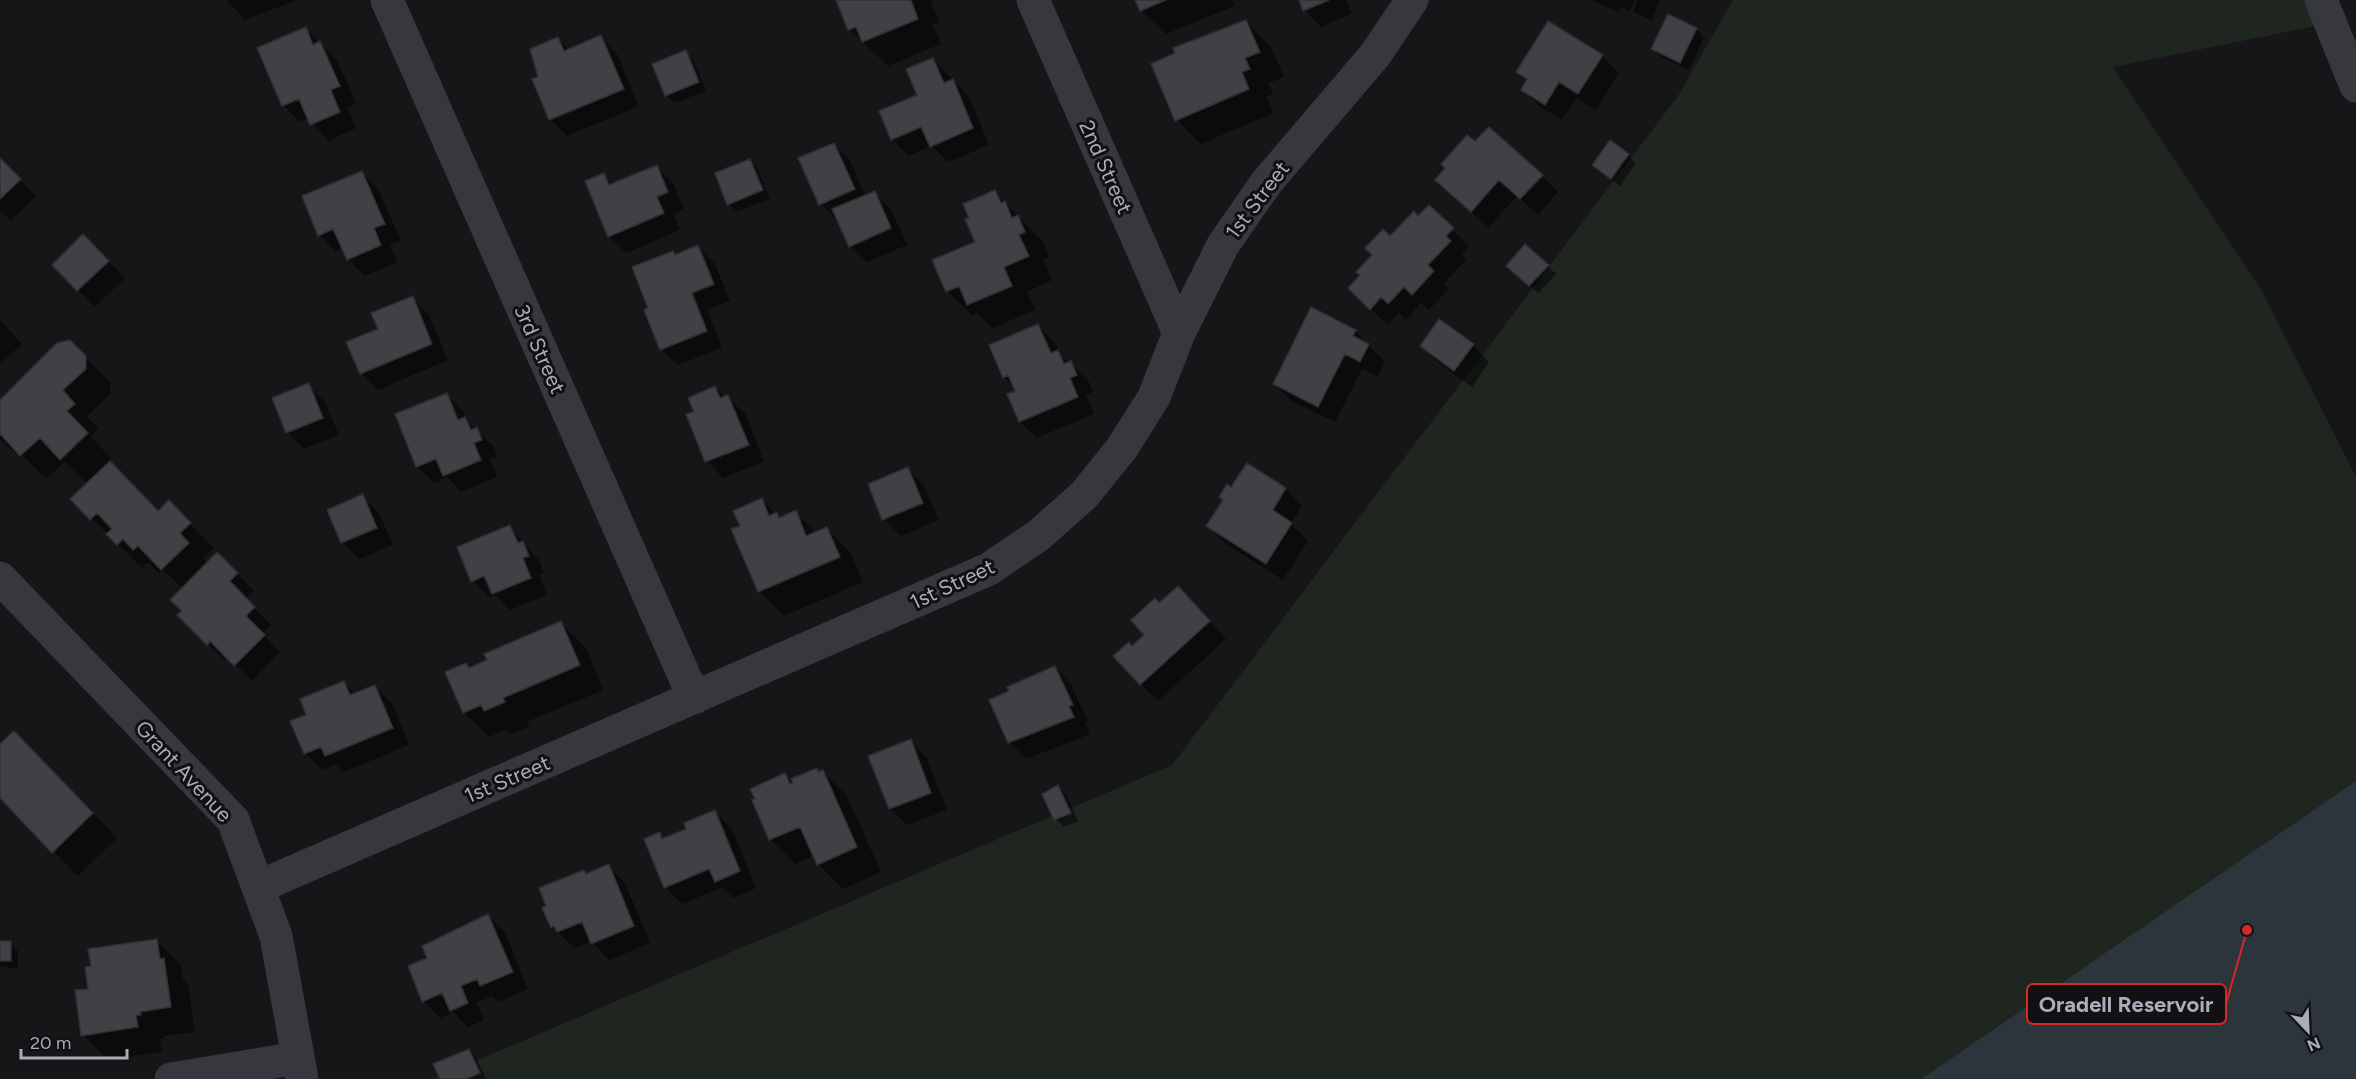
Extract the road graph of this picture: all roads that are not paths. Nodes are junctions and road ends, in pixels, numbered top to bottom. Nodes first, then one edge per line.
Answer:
1 (387, 0) edge
2 (1033, 0) edge
3 (1412, 0) edge
4 (2321, 0) edge
5 (2356, 86) edge
6 (1179, 333) junction
7 (0, 578) edge
8 (694, 698) junction
9 (258, 887) junction
10 (300, 1068) edge
11 (171, 1079) edge

1 - 8 street, 3rd Street
2 - 6 street, 2nd Street
3 - 6 street, 1st Street
4 - 5 street
6 - 8 street, 1st Street
7 - 9 street, Grant Avenue
8 - 9 street, 1st Street
9 - 10 street, Grant Avenue
10 - 11 street

